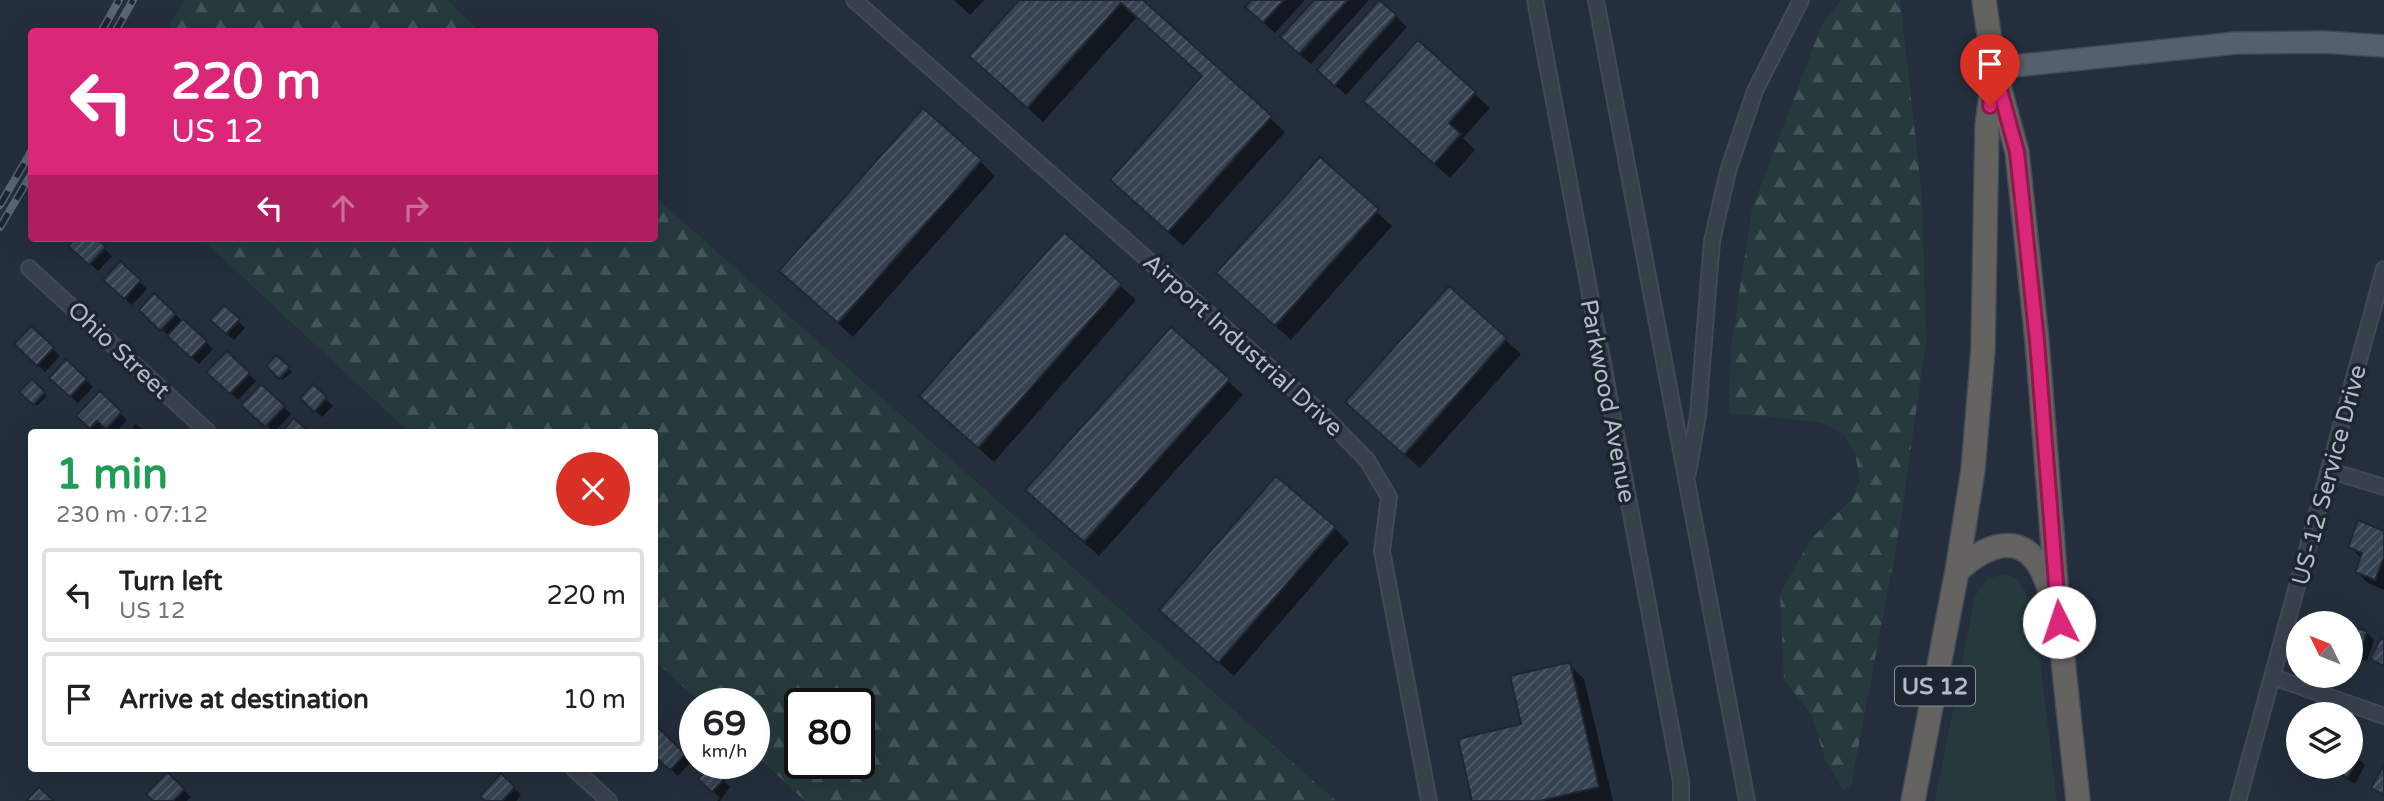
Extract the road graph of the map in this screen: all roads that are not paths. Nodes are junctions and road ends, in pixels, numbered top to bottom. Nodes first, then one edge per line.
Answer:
1 (854, 0) edge
2 (1535, 0) edge
3 (1596, 0) edge
4 (1801, 0) edge
5 (1984, 0) edge
6 (2384, 46) edge
7 (1994, 68) junction
8 (29, 268) dead end
9 (2384, 270) edge
10 (205, 429) edge
11 (2331, 471) junction
12 (1686, 484) junction
13 (2384, 487) edge
14 (1957, 571) junction
15 (2059, 622) junction
16 (2273, 677) junction
17 (2384, 716) edge
18 (577, 772) edge
19 (609, 801) edge
20 (1429, 801) edge
21 (1681, 801) edge
22 (1747, 801) edge
23 (1913, 801) edge
24 (2078, 801) edge
25 (2238, 801) edge

1 - 20 street, Airport Industrial Drive
2 - 21 street, Parkwood Avenue
3 - 12 street
4 - 12 street
5 - 7 highway, US 12 / US 12
6 - 7 main road
7 - 14 highway, US 12 / US 12
7 - 15 highway, US 12 / US 12
8 - 10 street, Ohio Street
9 - 11 street, US-12 Service Drive
11 - 13 street
11 - 16 street, US-12 Service Drive
12 - 22 street
14 - 15 highway
14 - 23 highway, US 12 / US 12
15 - 24 highway, US 12 / US 12
16 - 17 street
16 - 25 street, US-12 Service Drive
18 - 19 street

